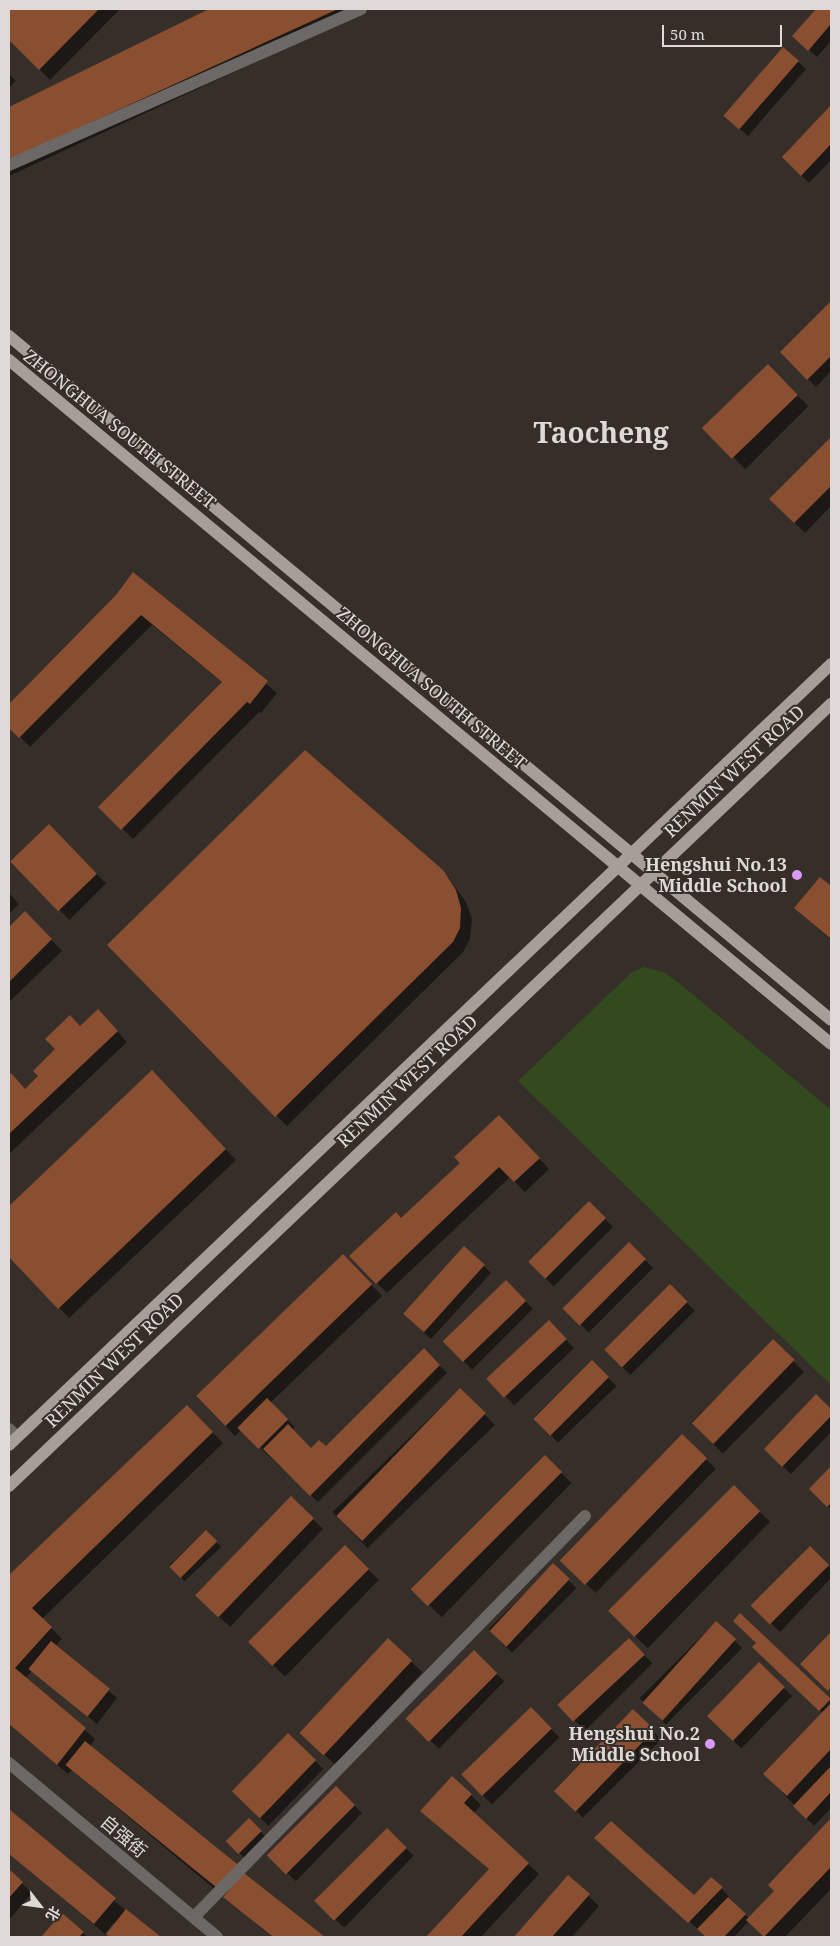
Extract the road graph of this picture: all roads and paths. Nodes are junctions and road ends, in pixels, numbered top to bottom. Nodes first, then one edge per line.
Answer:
1 (361, 9) edge
2 (9, 165) edge
3 (9, 336) edge
4 (9, 360) edge
5 (831, 664) edge
6 (831, 704) edge
7 (632, 853) junction
8 (618, 866) junction
9 (654, 871) junction
10 (640, 884) junction
11 (831, 1020) edge
12 (831, 1044) edge
13 (12, 1437) edge
14 (9, 1486) edge
15 (585, 1516) dead end
16 (9, 1763) edge
17 (194, 1917) junction
18 (217, 1937) edge

1 - 2 street
3 - 7 main road, ZHONGHUA SOUTH STREET
4 - 8 main road, ZHONGHUA SOUTH STREET
5 - 7 main road, RENMIN WEST ROAD
6 - 9 main road, RENMIN WEST ROAD
7 - 8 main road, RENMIN WEST ROAD
7 - 9 main road, ZHONGHUA SOUTH STREET
8 - 10 main road, ZHONGHUA SOUTH STREET
8 - 13 main road, RENMIN WEST ROAD
9 - 10 main road, RENMIN WEST ROAD
9 - 11 main road, ZHONGHUA SOUTH STREET
10 - 12 main road, ZHONGHUA SOUTH STREET
10 - 14 main road, RENMIN WEST ROAD
15 - 17 street
16 - 17 street, 自强街
17 - 18 street, 自强街

